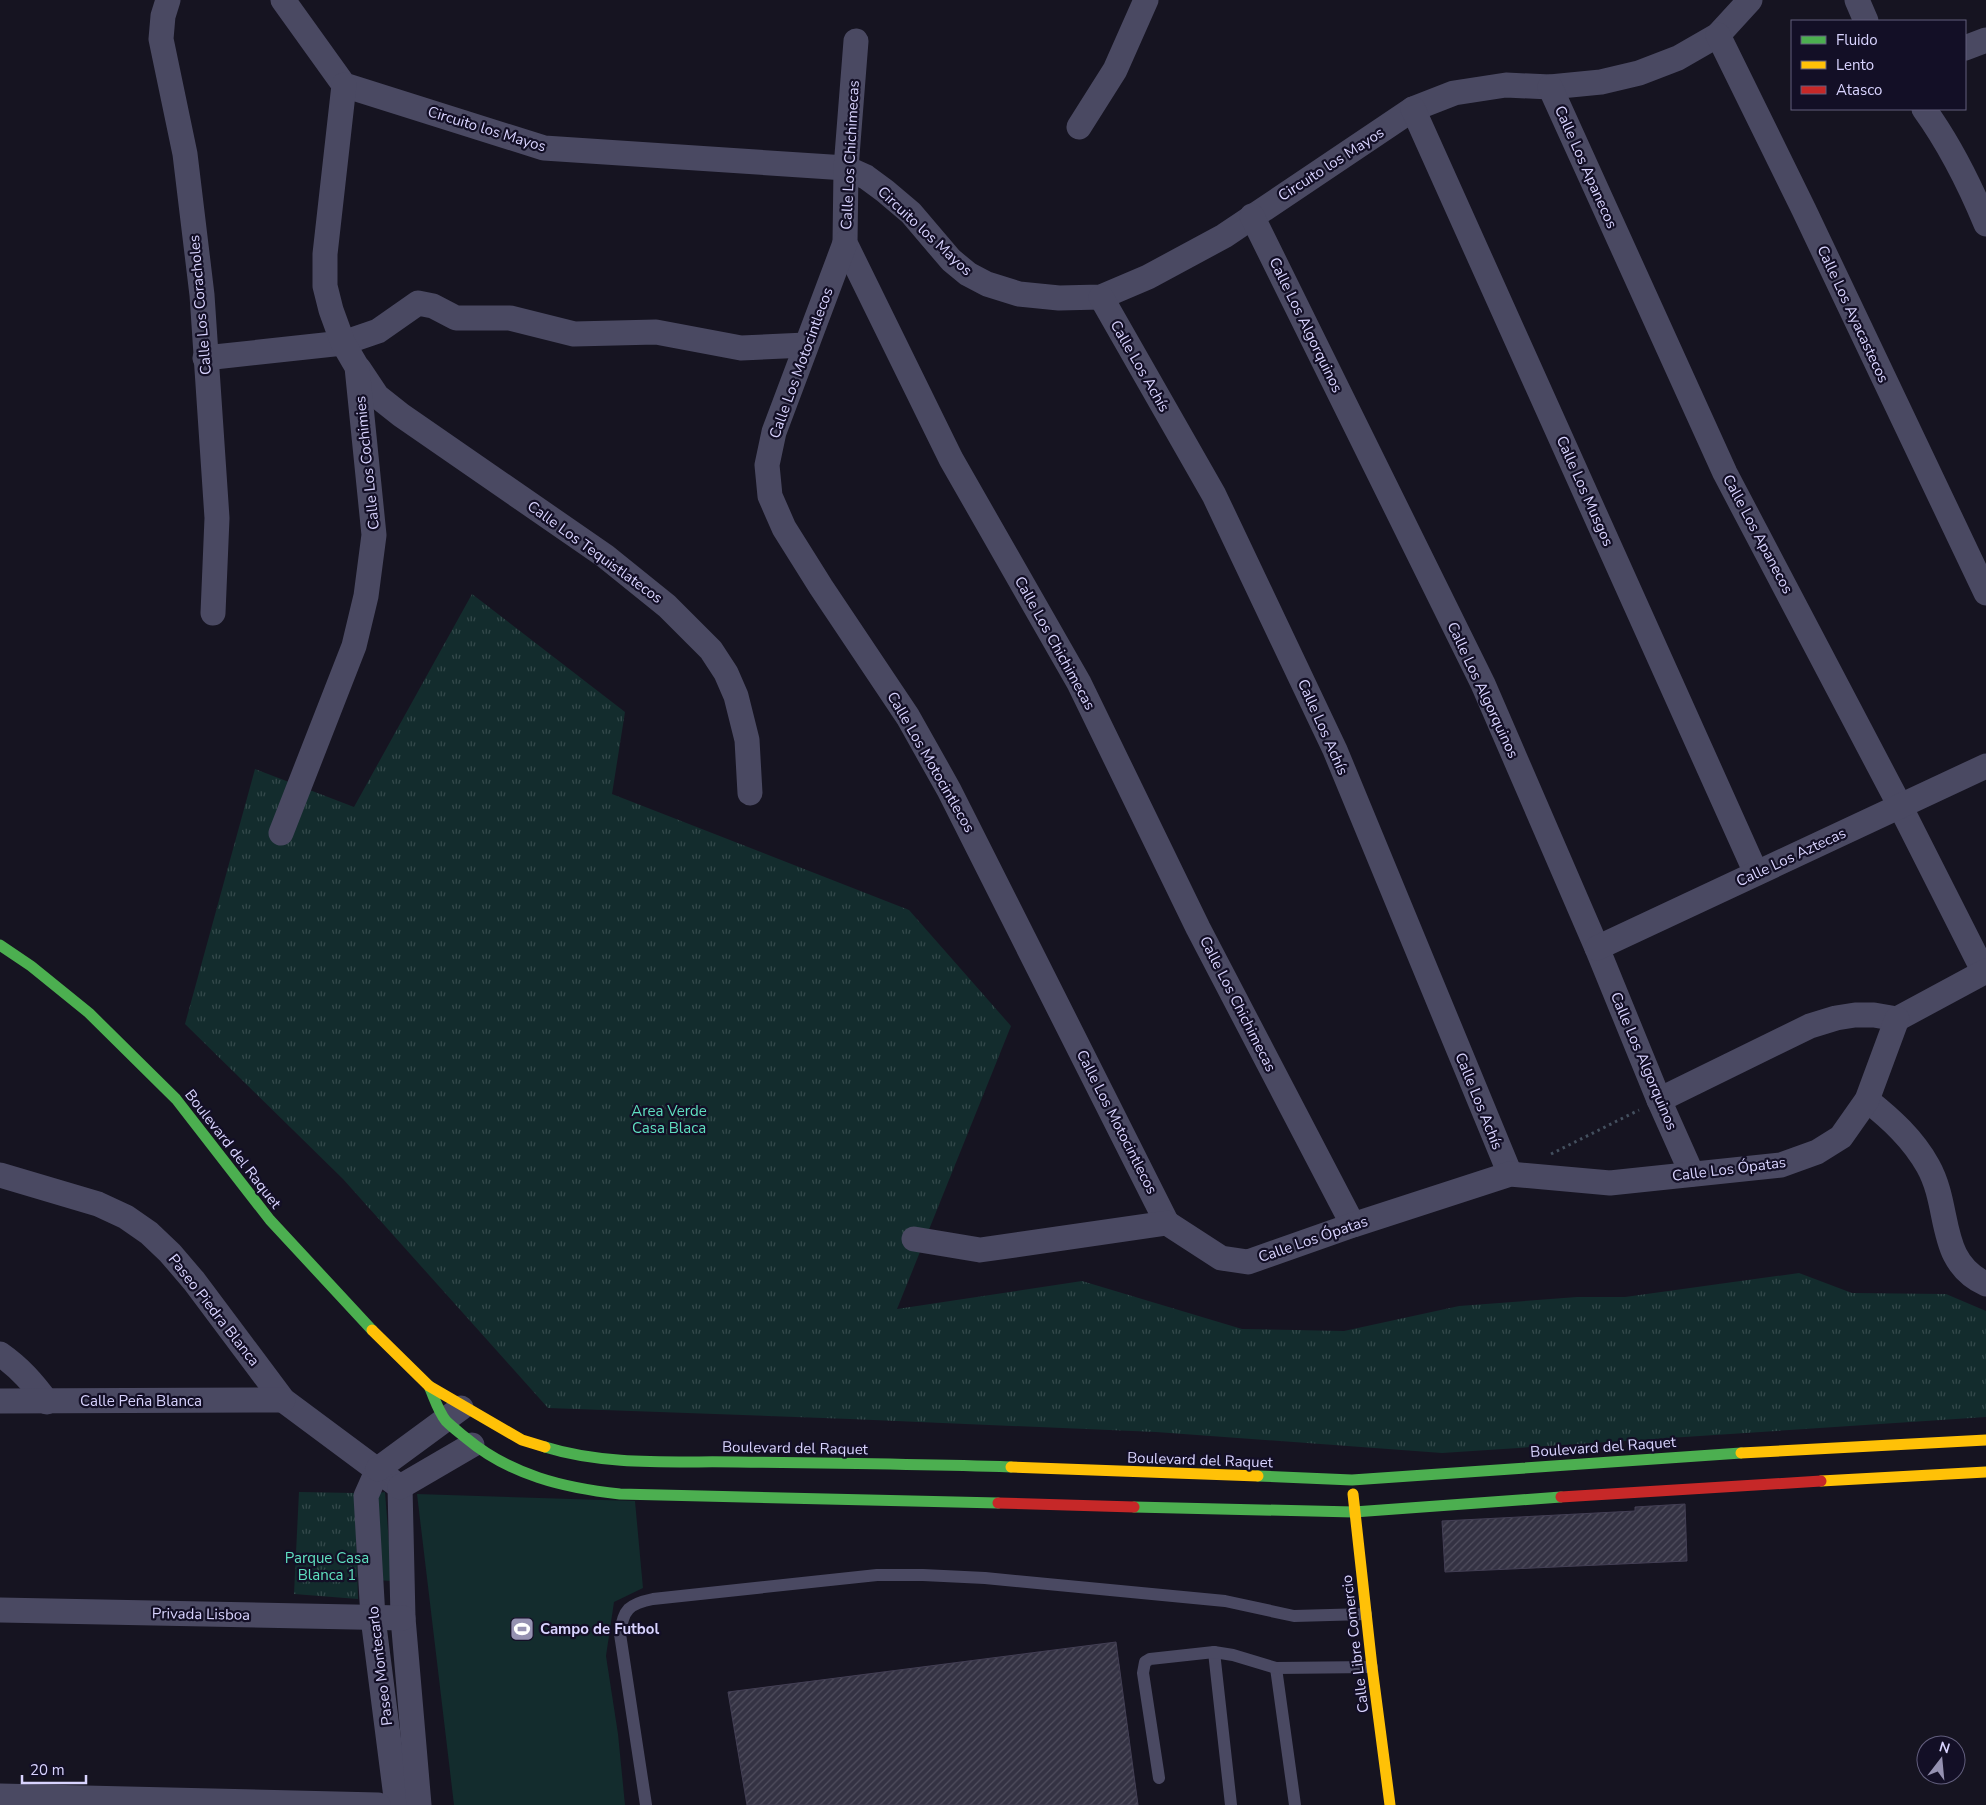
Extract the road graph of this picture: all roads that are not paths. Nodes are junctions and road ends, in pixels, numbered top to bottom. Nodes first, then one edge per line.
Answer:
1 (168, 0) edge
2 (283, 0) edge
3 (1146, 0) edge
4 (1750, 0) edge
5 (1857, 0) edge
6 (1866, 20) edge
7 (1718, 36) junction
8 (1986, 40) edge
9 (856, 41) dead end
10 (1966, 48) edge
11 (344, 85) junction
12 (1550, 87) junction
13 (1413, 110) junction
14 (1925, 110) edge
15 (1079, 126) dead end
16 (846, 168) junction
17 (1252, 216) junction
18 (1986, 224) edge
19 (845, 243) junction
20 (1100, 297) junction
21 (342, 343) junction
22 (806, 345) junction
23 (205, 358) junction
24 (357, 367) junction
25 (1986, 593) edge
26 (213, 613) dead end
27 (1986, 766) edge
28 (750, 793) dead end
29 (1900, 806) junction
30 (281, 833) dead end
31 (1756, 873) junction
32 (0, 945) edge
33 (1597, 948) junction
34 (1985, 972) edge
35 (1897, 1019) junction
36 (1659, 1100) junction
37 (1867, 1100) junction
38 (1510, 1174) junction
39 (1692, 1174) junction
40 (0, 1176) edge
41 (1167, 1223) junction
42 (1353, 1225) junction
43 (914, 1239) dead end
44 (1986, 1284) edge
45 (0, 1354) edge
46 (429, 1386) junction
47 (283, 1400) junction
48 (0, 1401) edge
49 (47, 1402) junction
50 (455, 1412) junction
51 (1986, 1440) edge
52 (472, 1444) junction
53 (569, 1463) junction
54 (378, 1469) junction
55 (1986, 1472) edge
56 (1352, 1480) junction
57 (400, 1487) junction
58 (564, 1487) junction
59 (1354, 1512) junction
60 (0, 1610) edge
61 (1366, 1614) junction
62 (373, 1618) junction
63 (402, 1618) junction
64 (1214, 1652) junction
65 (1372, 1667) junction
66 (1276, 1668) junction
67 (1159, 1778) dead end
68 (0, 1796) edge
69 (378, 1805) edge
70 (397, 1805) edge
71 (419, 1805) edge
72 (646, 1805) edge
73 (1231, 1805) edge
74 (1296, 1805) edge
75 (1390, 1805) edge

1 - 23 street, Calle Los Coracholes
2 - 11 street
3 - 15 street
4 - 7 street, Circuito los Mayos
5 - 6 street
7 - 12 street, Circuito los Mayos
7 - 25 street, Calle Los Ayacastecos
8 - 10 street
9 - 16 street, Calle Los Chichimecas
11 - 16 street, Circuito los Mayos
11 - 21 street, Calle Los Cochimies
12 - 13 street, Circuito los Mayos
12 - 29 street, Calle Los Apanecos
13 - 17 street, Circuito los Mayos
13 - 31 street, Calle Los Musgos
14 - 18 street
16 - 19 street, Calle Los Chichimecas
16 - 20 street, Circuito los Mayos
17 - 20 street, Circuito los Mayos
17 - 33 street, Calle Los Algorquinos
19 - 22 street, Calle Los Motocintlecos
19 - 42 street, Calle Los Chichimecas
20 - 38 street, Calle Los Achís
21 - 22 street
21 - 23 street
21 - 24 street, Calle Los Cochimies
22 - 41 street, Calle Los Motocintlecos
23 - 26 street, Calle Los Coracholes
24 - 28 street, Calle Los Tequistlatecos
24 - 30 street, Calle Los Cochimies
27 - 29 street, Calle Los Aztecas
29 - 31 street, Calle Los Aztecas
29 - 34 street, Calle Los Apanecos
31 - 33 street, Calle Los Aztecas
32 - 46 street, Boulevard del Raquet
33 - 36 street, Calle Los Algorquinos
34 - 35 street
35 - 36 street
35 - 37 street, Calle Los Ópatas
36 - 39 street, Calle Los Algorquinos
37 - 39 street, Calle Los Ópatas
37 - 44 street
38 - 39 street, Calle Los Ópatas
38 - 42 street, Calle Los Ópatas
40 - 47 street, Paseo Piedra Blanca
41 - 42 street, Calle Los Ópatas
41 - 43 street
45 - 49 street
46 - 50 street, Boulevard del Raquet
46 - 50 street, Boulevard del Raquet
47 - 49 street, Calle Peña Blanca
47 - 54 street, Paseo Piedra Blanca
48 - 49 street, Calle Peña Blanca
50 - 52 street
50 - 53 street, Boulevard del Raquet
50 - 54 street
51 - 56 street, Boulevard del Raquet
52 - 57 street
52 - 58 street
53 - 56 street, Boulevard del Raquet
53 - 58 street
54 - 57 street, Paseo Piedra Blanca
54 - 62 street, Paseo Montecarlo
55 - 59 street
56 - 59 street, Calle Libre Comercio
57 - 63 street, Paseo Montecarlo
58 - 59 street
59 - 61 street, Calle Libre Comercio
60 - 62 street, Privada Lisboa
61 - 65 street, Calle Libre Comercio
61 - 72 lane
62 - 63 street, Privada Lisboa
62 - 70 street, Paseo Montecarlo
63 - 71 street, Paseo Montecarlo
64 - 66 lane
64 - 67 lane
64 - 73 lane
65 - 66 lane
65 - 75 street, Calle Libre Comercio
66 - 74 lane
68 - 69 street

